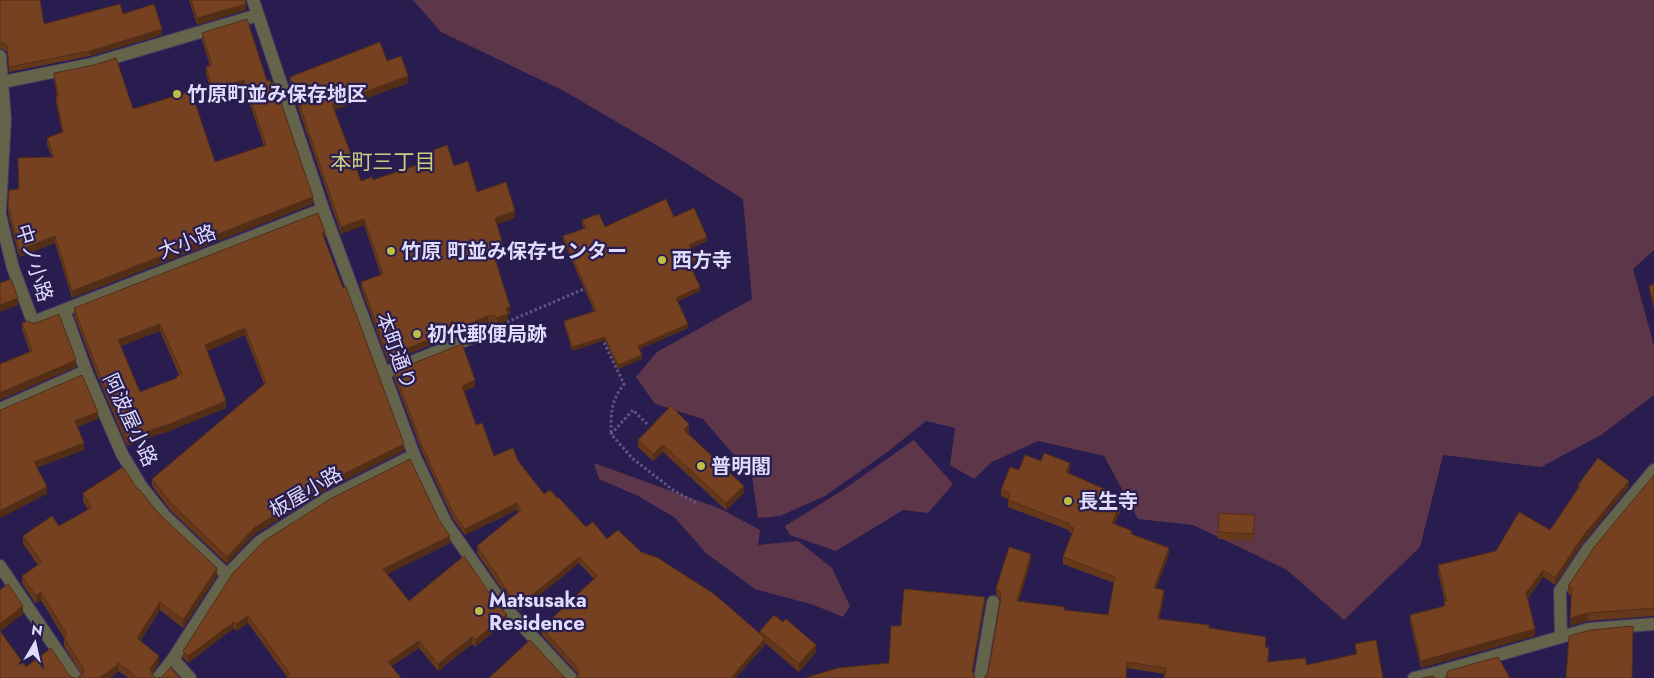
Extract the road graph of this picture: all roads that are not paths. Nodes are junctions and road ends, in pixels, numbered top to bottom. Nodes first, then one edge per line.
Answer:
1 (253, 0) edge
2 (258, 14) junction
3 (0, 56) edge
4 (3, 82) junction
5 (323, 209) junction
6 (0, 211) edge
7 (0, 215) edge
8 (64, 310) junction
9 (33, 322) joint
10 (491, 330) road end
11 (86, 371) junction
12 (384, 373) junction
13 (0, 409) edge
14 (414, 455) junction
15 (1654, 470) edge
16 (0, 566) edge
17 (227, 575) junction
18 (993, 602) dead end
19 (1654, 624) edge
20 (1561, 636) junction
21 (173, 659) junction
22 (1438, 675) edge
23 (76, 678) edge
24 (158, 678) edge
25 (190, 678) edge
26 (571, 678) edge
27 (980, 678) edge
28 (1414, 678) edge

1 - 2 street, 本町通り
2 - 4 street
2 - 5 street, 本町通り
3 - 4 street, 中ノ小路
4 - 6 street, 中ノ小路
5 - 8 street, 大小路
5 - 12 street, 本町通り
7 - 9 street, 中ノ小路
8 - 9 street, 大小路
8 - 11 street, 阿波屋小路
10 - 12 street
11 - 13 street
11 - 17 street, 阿波屋小路
12 - 14 street, 本町通り
14 - 17 street, 板屋小路
14 - 26 street, 本町通り
15 - 20 street
16 - 23 street
17 - 21 street, 板屋小路
18 - 27 street
19 - 20 street
20 - 22 street
21 - 24 street, 板屋小路
21 - 25 street
22 - 28 street

